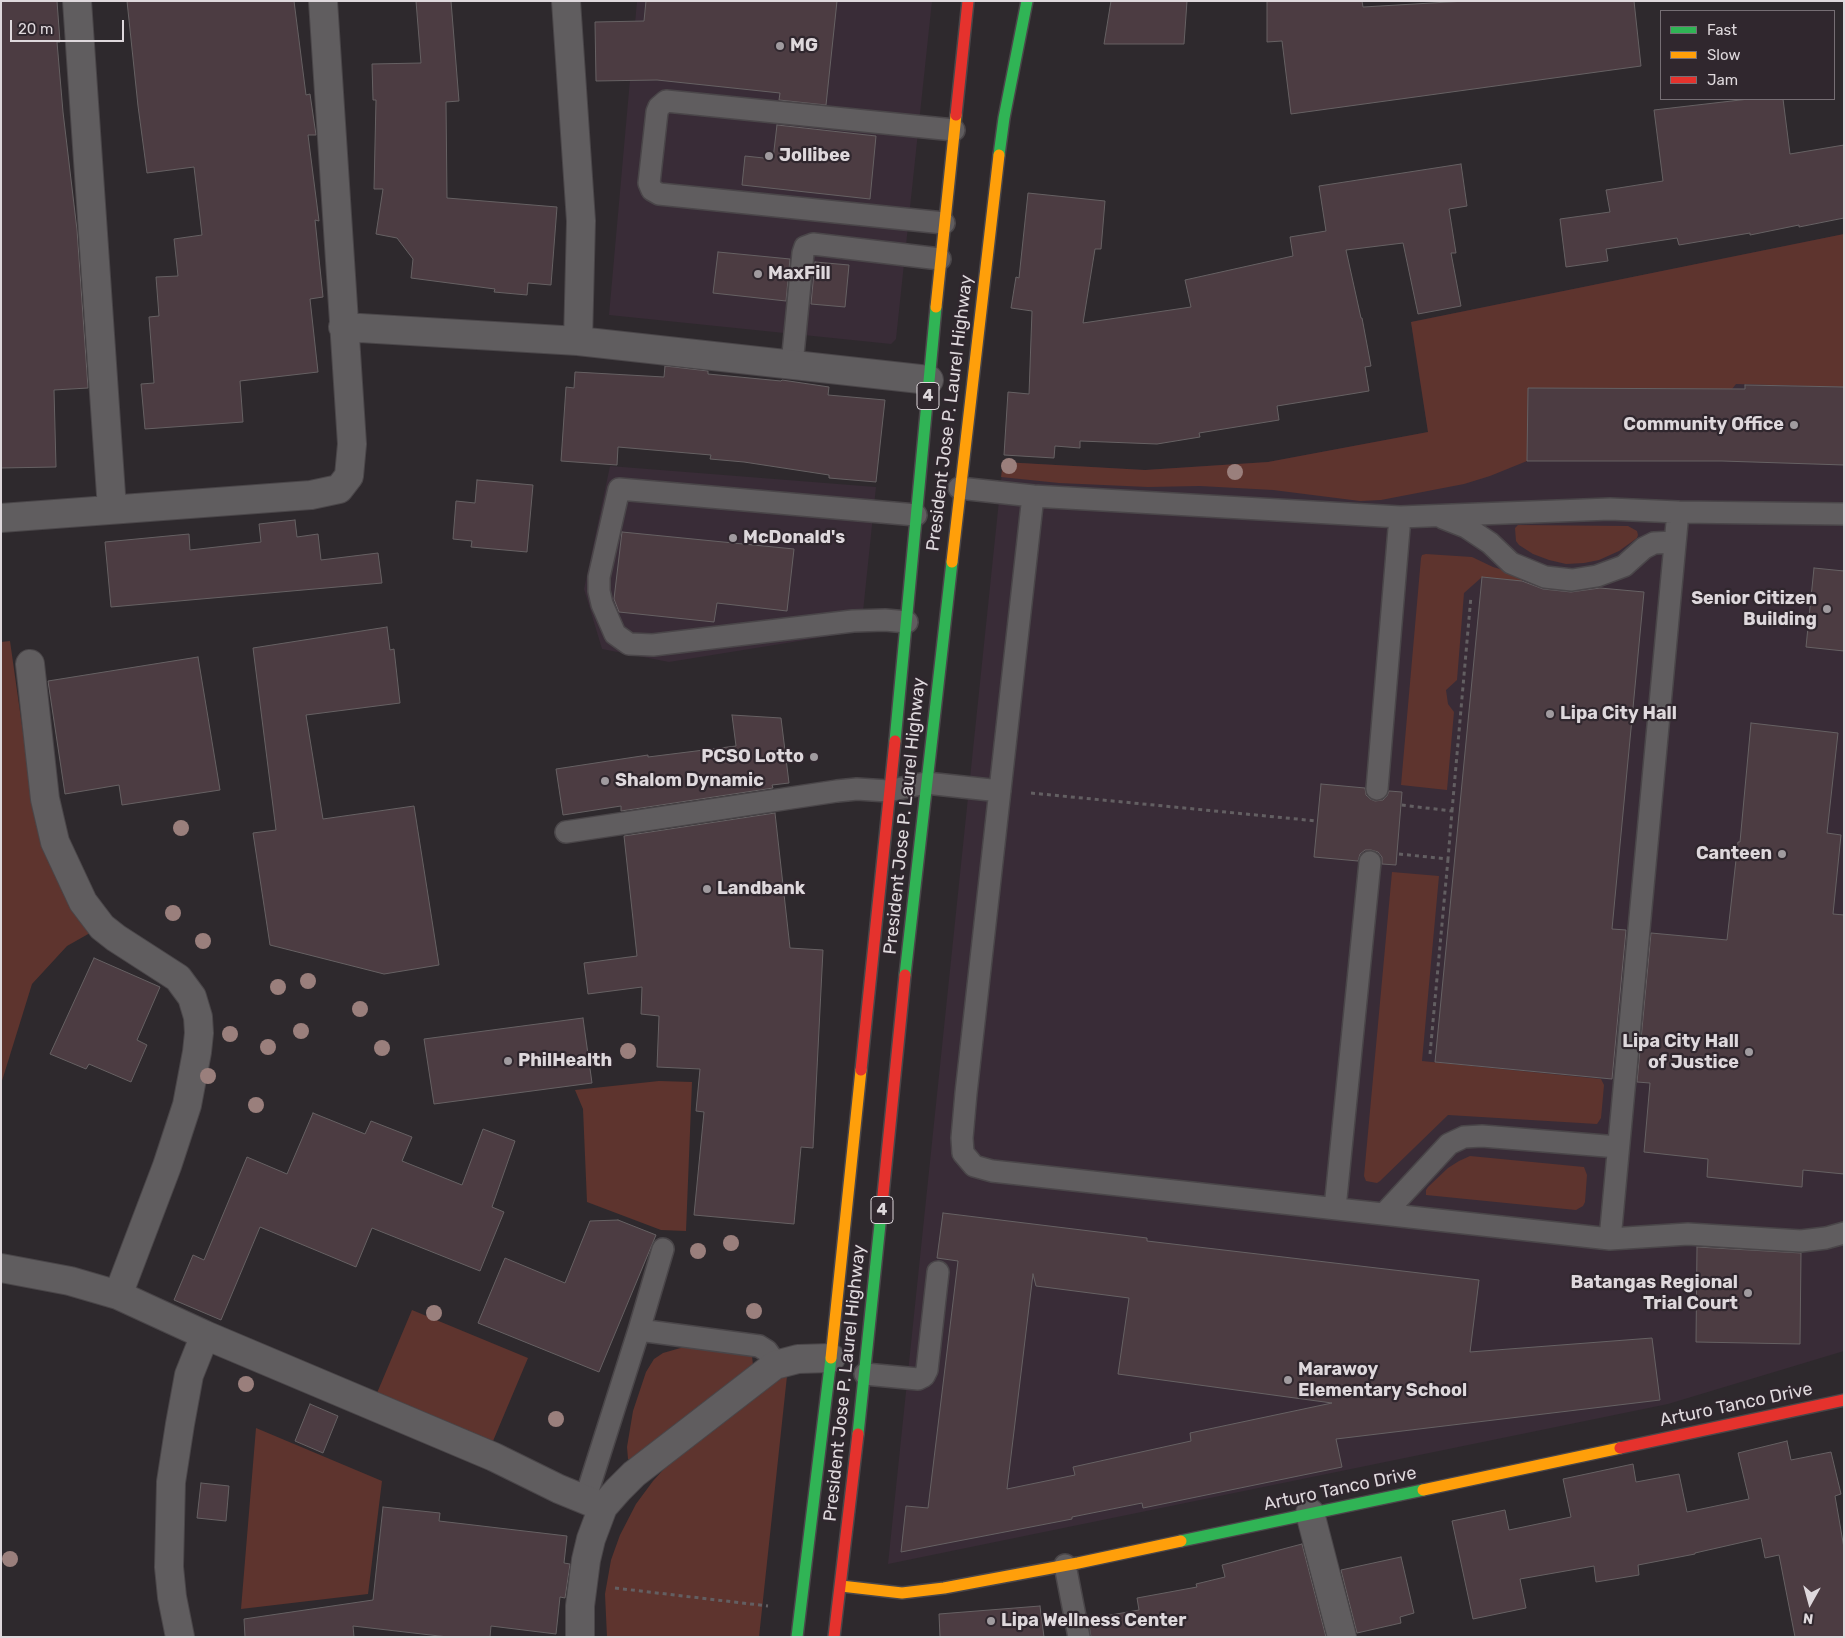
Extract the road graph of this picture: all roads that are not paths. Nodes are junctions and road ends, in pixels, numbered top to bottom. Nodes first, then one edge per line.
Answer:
1 (77, 1) edge
2 (322, 1) edge
3 (566, 1) edge
4 (968, 1) edge
5 (1027, 1) edge
6 (954, 130) junction
7 (944, 223) junction
8 (940, 259) junction
9 (343, 327) junction
10 (578, 341) junction
11 (792, 364) junction
12 (929, 380) junction
13 (959, 488) junction
14 (1033, 496) junction
15 (112, 509) junction
16 (1678, 512) junction
17 (1844, 514) edge
18 (916, 515) junction
19 (1436, 516) junction
20 (1400, 517) junction
21 (1, 518) edge
22 (1675, 542) junction
23 (907, 622) junction
24 (30, 664) dead end
25 (926, 783) junction
26 (1377, 789) dead end
27 (888, 791) junction
28 (1000, 791) junction
29 (566, 832) dead end
30 (1370, 862) dead end
31 (1618, 1148) junction
32 (1335, 1208) junction
33 (1384, 1214) junction
34 (1844, 1233) edge
35 (1610, 1239) junction
36 (663, 1249) dead end
37 (1, 1268) edge
38 (938, 1272) dead end
39 (118, 1295) junction
40 (639, 1330) junction
41 (205, 1335) junction
42 (831, 1358) junction
43 (775, 1366) junction
44 (865, 1374) junction
45 (1844, 1400) edge
46 (594, 1504) junction
47 (1310, 1513) junction
48 (1066, 1565) junction
49 (841, 1586) junction
50 (180, 1637) edge
51 (580, 1637) edge
52 (797, 1637) edge
53 (834, 1637) edge
54 (1079, 1637) edge
55 (1342, 1637) edge

1 - 15 street
2 - 9 street
3 - 10 street
4 - 6 main road, President Jose P. Laurel Highway / 4
5 - 13 main road, President Jose P. Laurel Highway / 4
6 - 7 main road, President Jose P. Laurel Highway / 4
6 - 7 lane
7 - 8 main road, President Jose P. Laurel Highway / 4
8 - 11 lane
8 - 12 main road, President Jose P. Laurel Highway / 4
9 - 10 street
9 - 15 street
10 - 11 street
11 - 12 street
12 - 18 main road, President Jose P. Laurel Highway / 4
13 - 14 lane
13 - 25 main road, President Jose P. Laurel Highway / 4
14 - 20 lane
14 - 28 lane
15 - 21 street
16 - 17 lane
16 - 19 lane
16 - 22 lane
18 - 23 main road, President Jose P. Laurel Highway / 4
18 - 23 lane
19 - 20 lane
19 - 22 lane
20 - 26 lane
22 - 31 lane
23 - 27 main road, President Jose P. Laurel Highway / 4
24 - 39 street
25 - 27 lane
25 - 28 lane
25 - 44 main road, President Jose P. Laurel Highway / 4
27 - 29 lane
27 - 42 main road, President Jose P. Laurel Highway / 4
28 - 32 lane
30 - 32 lane
31 - 33 lane
31 - 35 lane
32 - 33 lane
33 - 35 lane
34 - 35 lane
36 - 40 lane
37 - 39 street
38 - 44 lane
39 - 41 street
40 - 43 lane
40 - 46 lane
41 - 46 street
41 - 50 street
42 - 43 street
42 - 52 main road, President Jose P. Laurel Highway / 4
43 - 46 street
44 - 49 main road, President Jose P. Laurel Highway / 4
45 - 47 main road, Arturo Tanco Drive
46 - 51 street
47 - 48 main road, Arturo Tanco Drive
47 - 55 street
48 - 49 main road, Arturo Tanco Drive
48 - 54 lane
49 - 53 main road, President Jose P. Laurel Highway / 4

